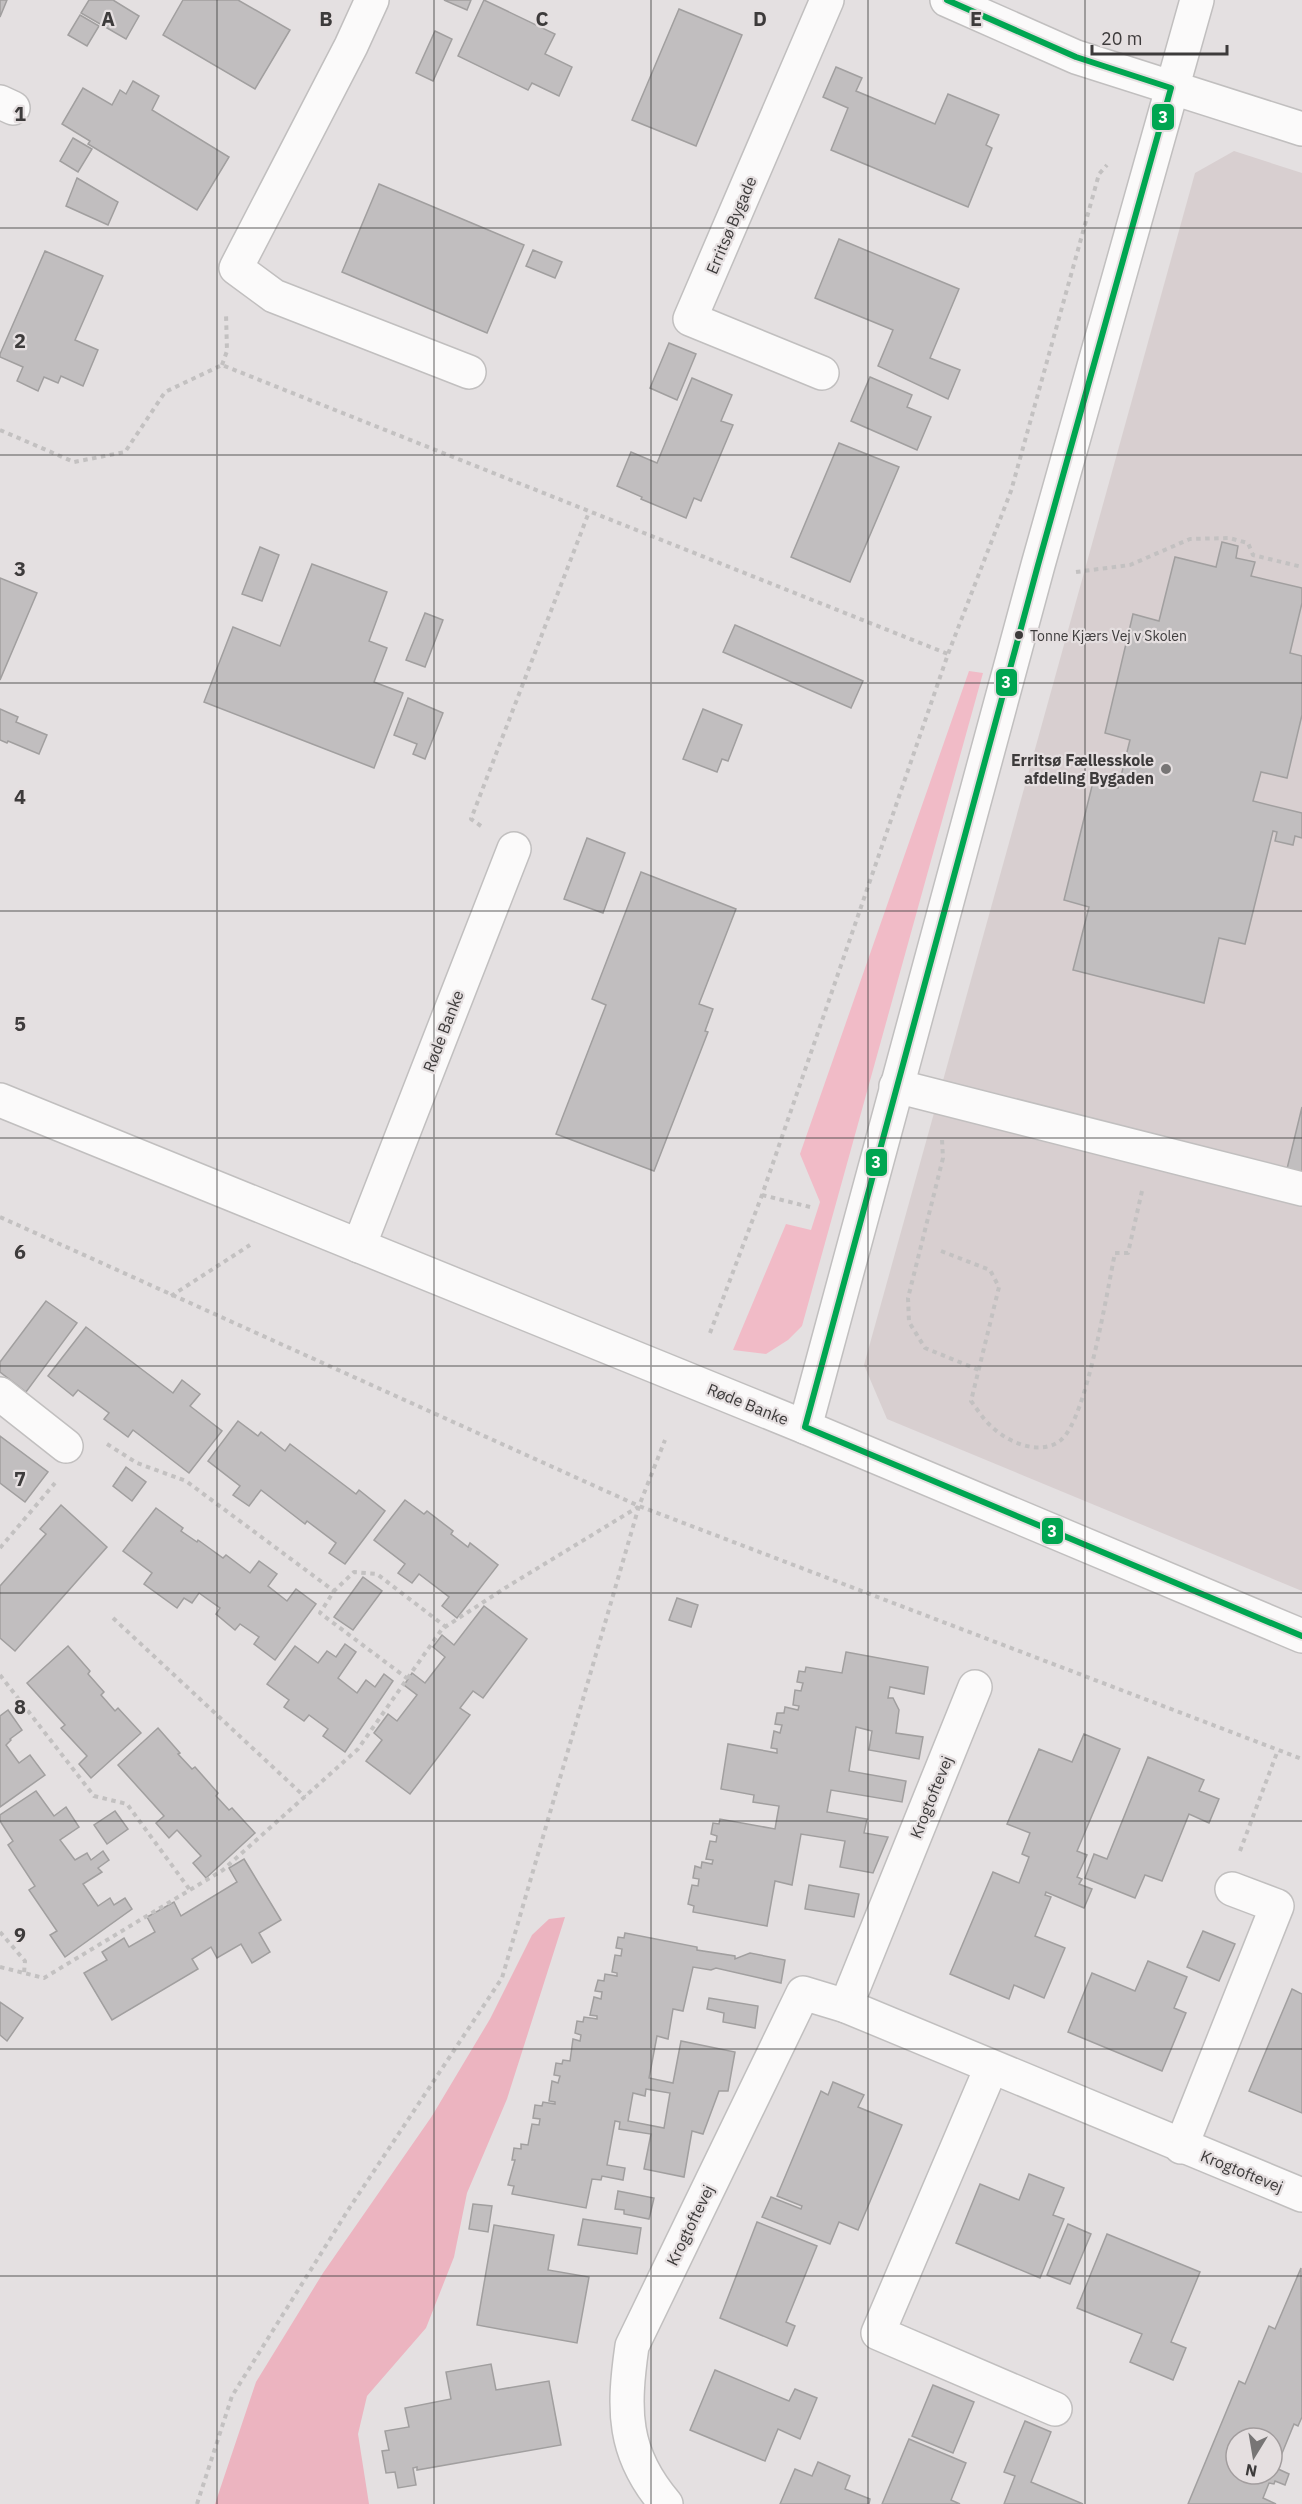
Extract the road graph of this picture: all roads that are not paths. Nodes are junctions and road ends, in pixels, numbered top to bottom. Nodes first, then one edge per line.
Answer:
1 (372, 0) edge
2 (827, 0) edge
3 (947, 0) edge
4 (1197, 0) edge
5 (1171, 88) junction
6 (1302, 129) edge
7 (469, 372) dead end
8 (822, 373) dead end
9 (514, 849) road end
10 (896, 1086) junction
11 (0, 1100) edge
12 (1302, 1189) edge
13 (359, 1246) junction
14 (0, 1394) edge
15 (805, 1427) junction
16 (66, 1446) dead end
17 (1302, 1636) edge
18 (975, 1687) dead end
19 (1232, 1889) road end
20 (846, 2006) junction
21 (991, 2068) junction
22 (1181, 2147) junction
23 (1302, 2195) edge
24 (1055, 2409) dead end
25 (666, 2504) edge

1 - 7 street
2 - 8 street, Erritsø Bygade
3 - 5 street
4 - 5 street
5 - 6 street
5 - 10 street
9 - 13 street, Røde Banke
10 - 12 street
10 - 15 street
11 - 13 street, Røde Banke
13 - 15 street, Røde Banke
14 - 16 street
15 - 17 street, Røde Banke
18 - 20 street, Krogtoftevej
19 - 22 street, Krogtoftevej
20 - 21 street, Krogtoftevej
20 - 25 street, Krogtoftevej
21 - 22 street, Krogtoftevej
21 - 24 street
22 - 23 street, Krogtoftevej

